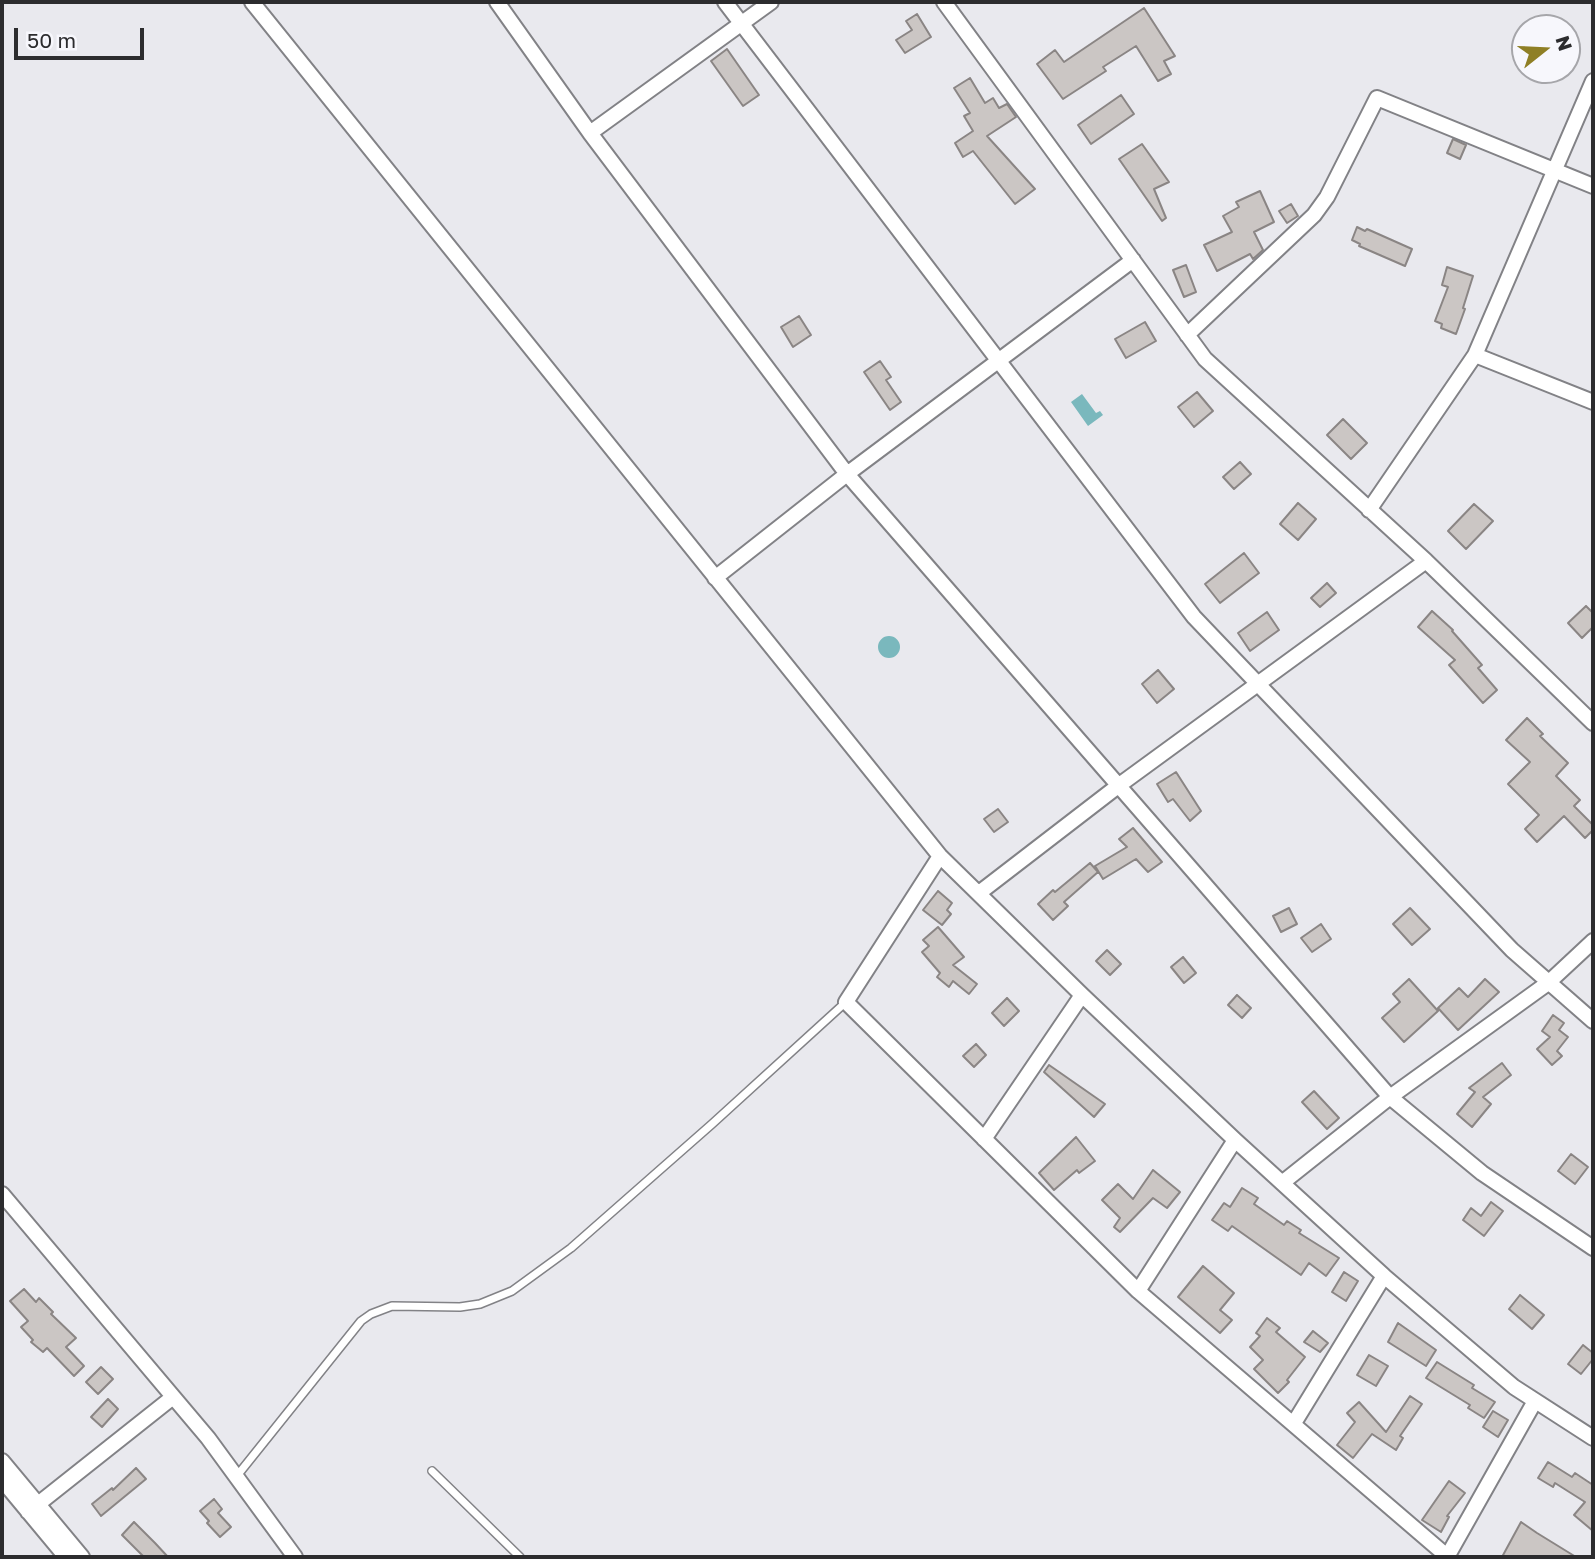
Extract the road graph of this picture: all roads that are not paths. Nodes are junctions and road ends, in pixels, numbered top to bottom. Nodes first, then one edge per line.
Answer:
1 (253, 2) edge
2 (497, 2) edge
3 (725, 2) edge
4 (771, 2) edge
5 (944, 2) edge
6 (741, 23) junction
7 (1593, 81) edge
8 (590, 132) junction
9 (1554, 170) junction
10 (1593, 186) edge
11 (1133, 260) junction
12 (1187, 335) junction
13 (1475, 355) junction
14 (999, 362) junction
15 (1593, 402) edge
16 (847, 474) junction
17 (1369, 510) junction
18 (1426, 561) junction
19 (716, 578) junction
20 (1258, 684) junction
21 (1593, 723) edge
22 (1118, 786) junction
23 (940, 856) junction
24 (979, 893) junction
25 (1593, 941) edge
26 (1549, 983) junction
27 (1082, 995) junction
28 (846, 1002) junction
29 (1593, 1021) edge
30 (1390, 1097) junction
31 (984, 1139) junction
32 (1235, 1140) junction
33 (1282, 1183) junction
34 (2, 1194) edge
35 (1593, 1248) edge
36 (1384, 1276) junction
37 (1138, 1290) junction
38 (173, 1397) junction
39 (1535, 1401) junction
40 (1294, 1423) junction
41 (1593, 1438) edge
42 (2, 1461) edge
43 (432, 1471) dead end
44 (236, 1477) junction
45 (2, 1480) edge
46 (33, 1508) junction
47 (66, 1557) edge
48 (82, 1557) edge
49 (295, 1557) edge
50 (520, 1557) edge
51 (1448, 1557) edge

1 - 19 street
2 - 8 street
3 - 6 street
4 - 6 street
5 - 11 street
6 - 8 street
6 - 14 street
7 - 9 street
8 - 16 street
9 - 10 street
9 - 12 street
9 - 13 street
11 - 12 street
11 - 14 street
12 - 17 street
13 - 15 street
13 - 17 street
14 - 16 street
14 - 20 street
16 - 19 street
16 - 22 street
17 - 18 street
18 - 20 street
18 - 21 street
19 - 23 street
20 - 22 street
20 - 26 street
22 - 24 street
22 - 30 street
23 - 24 street
23 - 28 street
24 - 27 street
25 - 26 street
26 - 29 street
26 - 30 street
27 - 31 street
27 - 32 street
28 - 31 street
28 - 44 lane
30 - 33 street
30 - 35 street
31 - 37 street
32 - 33 street
32 - 37 street
33 - 36 street
34 - 38 street
36 - 39 street
36 - 40 street
37 - 40 street
38 - 44 street
38 - 46 street
39 - 41 street
39 - 51 street
40 - 51 street
42 - 46 street
43 - 50 lane
44 - 49 street
45 - 46 street
46 - 47 street
46 - 48 street

